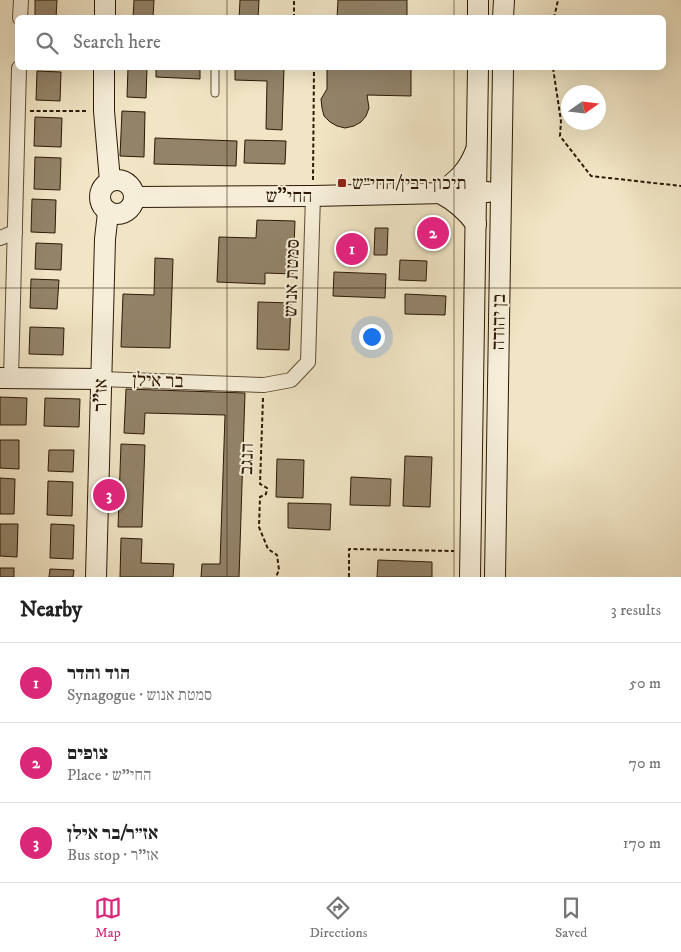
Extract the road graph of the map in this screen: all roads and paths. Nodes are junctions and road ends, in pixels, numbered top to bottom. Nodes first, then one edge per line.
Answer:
1 (21, 0) edge
2 (106, 0) edge
3 (294, 0) edge
4 (478, 0) edge
5 (504, 0) edge
6 (558, 0) edge
7 (20, 15) edge
8 (105, 15) edge
9 (294, 15) edge
10 (478, 15) edge
11 (504, 15) edge
12 (555, 15) edge
13 (19, 70) edge
14 (104, 70) edge
15 (215, 70) edge
16 (314, 70) edge
17 (478, 70) edge
18 (503, 70) edge
19 (553, 70) edge
20 (215, 93) dead end
21 (18, 111) junction
22 (104, 111) junction
23 (478, 146) junction
24 (110, 181) junction
25 (681, 186) edge
26 (502, 191) junction
27 (440, 192) junction
28 (476, 192) junction
29 (313, 196) junction
30 (135, 197) junction
31 (108, 212) junction
32 (476, 224) junction
33 (15, 232) junction
34 (0, 238) edge
35 (308, 362) joint
36 (6, 378) edge
37 (101, 379) junction
38 (264, 385) junction
39 (471, 551) junction
40 (96, 577) edge
41 (276, 577) edge
42 (349, 577) edge
43 (470, 577) edge
44 (495, 577) edge

1 - 7 street
2 - 8 main road
3 - 9 path
4 - 10 main road
5 - 11 main road
6 - 12 path
13 - 21 street
14 - 22 main road
15 - 20 lane
16 - 29 path
17 - 23 main road, בן יהודה
18 - 26 main road, בן יהודה
19 - 25 path
21 - 22 path
21 - 33 street
22 - 24 main road
23 - 27 main road
23 - 28 main road, בן יהודה
24 - 30 main road
24 - 31 main road
26 - 28 main road, החי"ש
26 - 44 main road, בן יהודה
27 - 28 main road, החי"ש
27 - 29 main road, החי"ש
27 - 32 main road
28 - 32 main road, בן יהודה
29 - 30 main road, החי"ש
29 - 35 street, סמטת אנוש
30 - 31 main road
31 - 37 main road, אז"ר
32 - 39 main road, בן יהודה
33 - 34 street
33 - 36 street
35 - 38 street, בר אילן
36 - 37 main road, בר אילן
37 - 38 street, בר אילן
37 - 40 main road, אז"ר
38 - 41 path, הנגב
39 - 42 path
39 - 43 main road, בן יהודה

